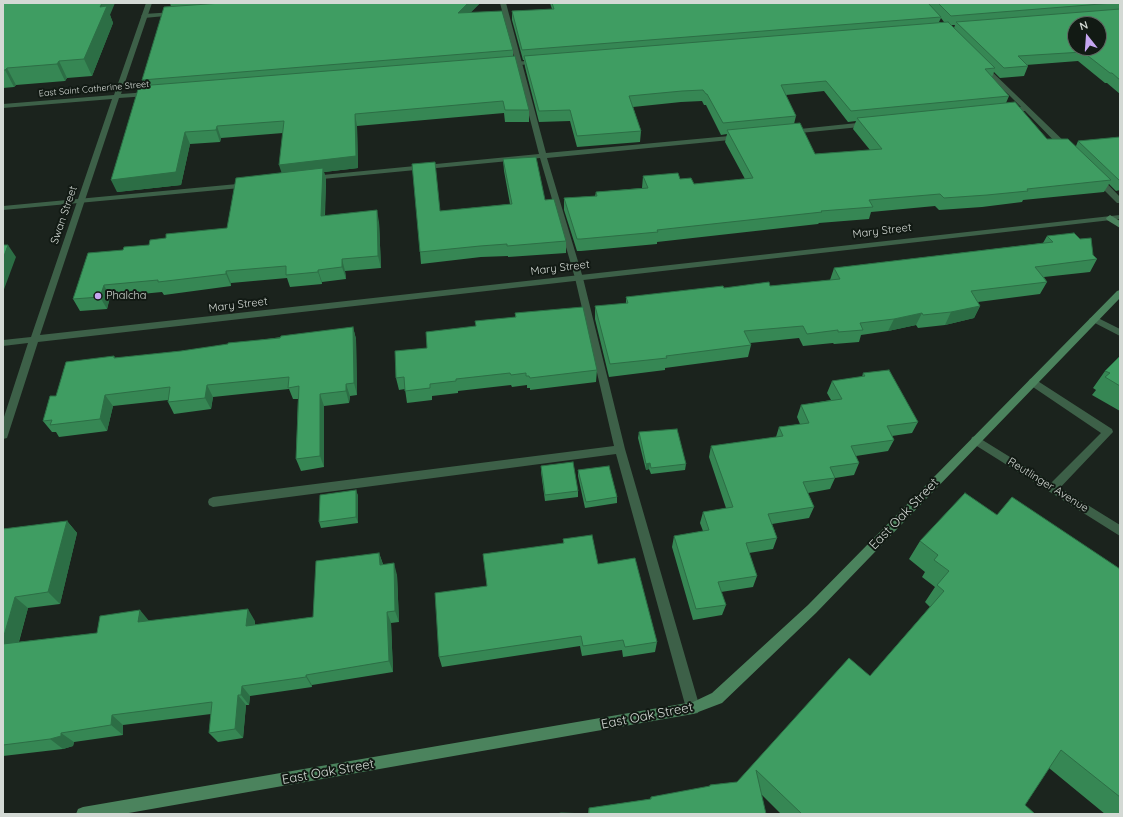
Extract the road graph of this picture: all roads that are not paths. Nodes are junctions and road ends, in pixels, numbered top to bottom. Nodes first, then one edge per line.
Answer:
1 (148, 3) edge
2 (503, 3) edge
3 (179, 14) edge
4 (144, 16) junction
5 (976, 59) edge
6 (542, 62) edge
7 (519, 64) junction
8 (496, 66) edge
9 (155, 93) edge
10 (117, 96) junction
11 (3, 106) edge
12 (1026, 109) junction
13 (1003, 111) edge
14 (876, 123) edge
15 (781, 133) edge
16 (749, 136) edge
17 (1072, 153) edge
18 (543, 156) junction
19 (1088, 170) edge
20 (301, 179) edge
21 (254, 184) edge
22 (80, 201) junction
23 (1120, 201) edge
24 (3, 208) edge
25 (1120, 217) edge
26 (1110, 218) junction
27 (1120, 225) edge
28 (579, 278) junction
29 (1120, 293) edge
30 (1094, 320) junction
31 (1120, 333) edge
32 (34, 340) junction
33 (3, 343) edge
34 (1033, 382) junction
35 (3, 435) edge
36 (976, 440) junction
37 (620, 449) junction
38 (1053, 488) junction
39 (213, 502) dead end
40 (1120, 531) edge
41 (693, 708) junction
42 (83, 814) edge

1 - 4 street, Swan Street
2 - 7 street
3 - 4 street
4 - 10 street, Swan Street
5 - 12 street
6 - 7 street
7 - 8 street
7 - 18 street
9 - 10 street, East Saint Catherine Street
10 - 11 street, East Saint Catherine Street
10 - 22 street, Swan Street
12 - 13 street
12 - 17 street
14 - 15 street
16 - 18 street
18 - 20 street
18 - 28 street
19 - 23 street
21 - 22 street
22 - 24 street
22 - 32 street, Swan Street
25 - 26 street, Mary Street
26 - 27 main road
26 - 28 street, Mary Street
28 - 32 street, Mary Street
28 - 37 street
29 - 30 main road, East Oak Street
30 - 31 street
30 - 34 main road, East Oak Street
32 - 33 street, Mary Street
32 - 35 street, Swan Street
34 - 36 main road, East Oak Street
34 - 38 street
36 - 38 street, Reutlinger Avenue
36 - 41 main road, East Oak Street
37 - 39 street
37 - 41 street
38 - 40 street, Reutlinger Avenue
41 - 42 main road, East Oak Street

